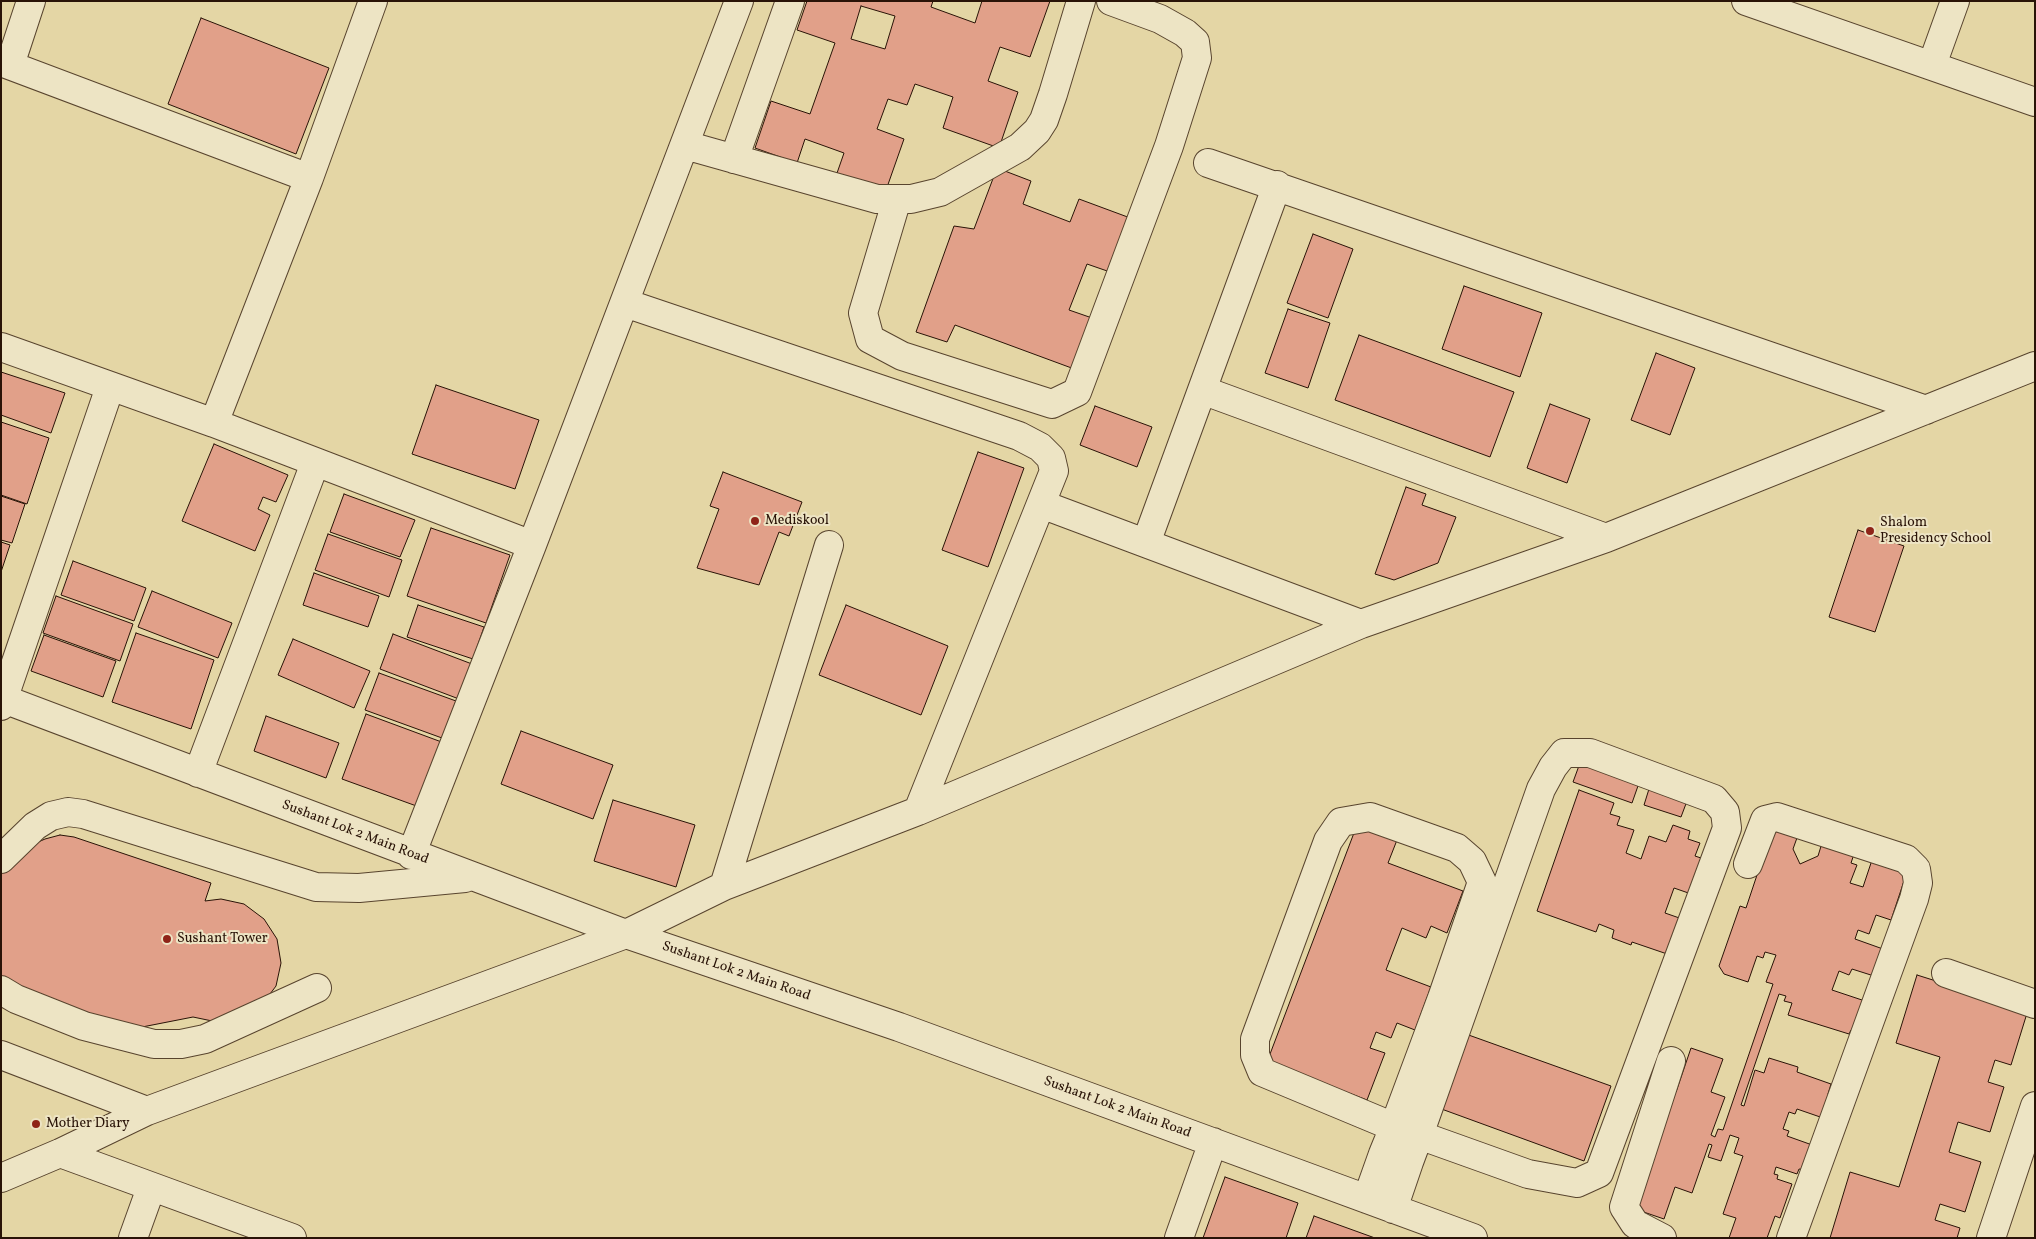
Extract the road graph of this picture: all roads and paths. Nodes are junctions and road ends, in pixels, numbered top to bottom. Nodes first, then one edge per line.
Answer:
1 (31, 1) edge
2 (373, 1) edge
3 (739, 1) edge
4 (790, 1) edge
5 (1081, 1) edge
6 (1111, 1) edge
7 (1746, 1) edge
8 (1954, 1) edge
9 (6, 63) edge
10 (1932, 65) junction
11 (2035, 102) edge
12 (685, 145) junction
13 (734, 159) junction
14 (1208, 163) dead end
15 (309, 178) junction
16 (1277, 185) junction
17 (897, 199) junction
18 (625, 303) junction
19 (1, 347) edge
20 (2035, 366) edge
21 (110, 387) junction
22 (1202, 390) junction
23 (1926, 410) junction
24 (214, 423) junction
25 (315, 462) junction
26 (1041, 504) junction
27 (1606, 538) junction
28 (1146, 543) junction
29 (532, 545) junction
30 (829, 545) dead end
31 (1362, 624) junction
32 (2, 701) edge
33 (198, 773) junction
34 (918, 811) junction
35 (410, 855) junction
36 (1, 859) edge
37 (1748, 864) dead end
38 (474, 877) junction
39 (724, 886) junction
40 (626, 934) junction
41 (1946, 973) dead end
42 (317, 988) dead end
43 (1, 990) edge
44 (2035, 1004) edge
45 (1, 1055) edge
46 (1672, 1061) dead end
47 (2035, 1106) edge
48 (147, 1112) junction
49 (1406, 1131) junction
50 (1213, 1142) junction
51 (60, 1153) junction
52 (1, 1178) edge
53 (151, 1188) junction
54 (1367, 1199) junction
55 (1393, 1209) junction
56 (1429, 1230) edge
57 (132, 1238) edge
58 (292, 1238) edge
59 (1179, 1238) edge
60 (1473, 1238) edge
61 (1662, 1238) edge
62 (1791, 1238) edge
63 (1991, 1238) edge

1 - 9 street
2 - 15 street
3 - 12 street
4 - 13 street
5 - 17 street
6 - 17 street
7 - 10 street
8 - 10 street
9 - 15 street
10 - 11 street
12 - 13 street
12 - 18 street
13 - 17 street
14 - 16 street
15 - 24 street
16 - 22 street
16 - 23 street
18 - 26 street
18 - 29 street
19 - 21 street
20 - 23 street
21 - 24 street
21 - 32 street
22 - 27 street
22 - 28 street
23 - 27 street
24 - 25 street
25 - 29 street
25 - 33 street
26 - 28 street
26 - 34 street
27 - 31 street
28 - 31 street
29 - 35 street
30 - 39 street
31 - 34 street
32 - 33 street, Sushant Lok 2 Main Road
33 - 35 street, Sushant Lok 2 Main Road
34 - 39 street
35 - 38 street, Sushant Lok 2 Main Road
36 - 38 street
37 - 62 street
38 - 40 street, Sushant Lok 2 Main Road
39 - 40 street
40 - 48 street
40 - 50 street, Sushant Lok 2 Main Road
41 - 44 street
42 - 43 street
45 - 48 street
46 - 61 street
47 - 63 street
48 - 51 street
49 - 49 street
49 - 49 street
49 - 54 street
49 - 55 street
50 - 54 street, Sushant Lok 2 Main Road
50 - 59 street
51 - 52 street
51 - 53 street
53 - 57 street
53 - 58 street
54 - 55 street, Sushant Lok 2 Main Road
55 - 56 street, Sushant Lok 2 Main Road
56 - 60 street, Sushant Lok 2 Main Road

